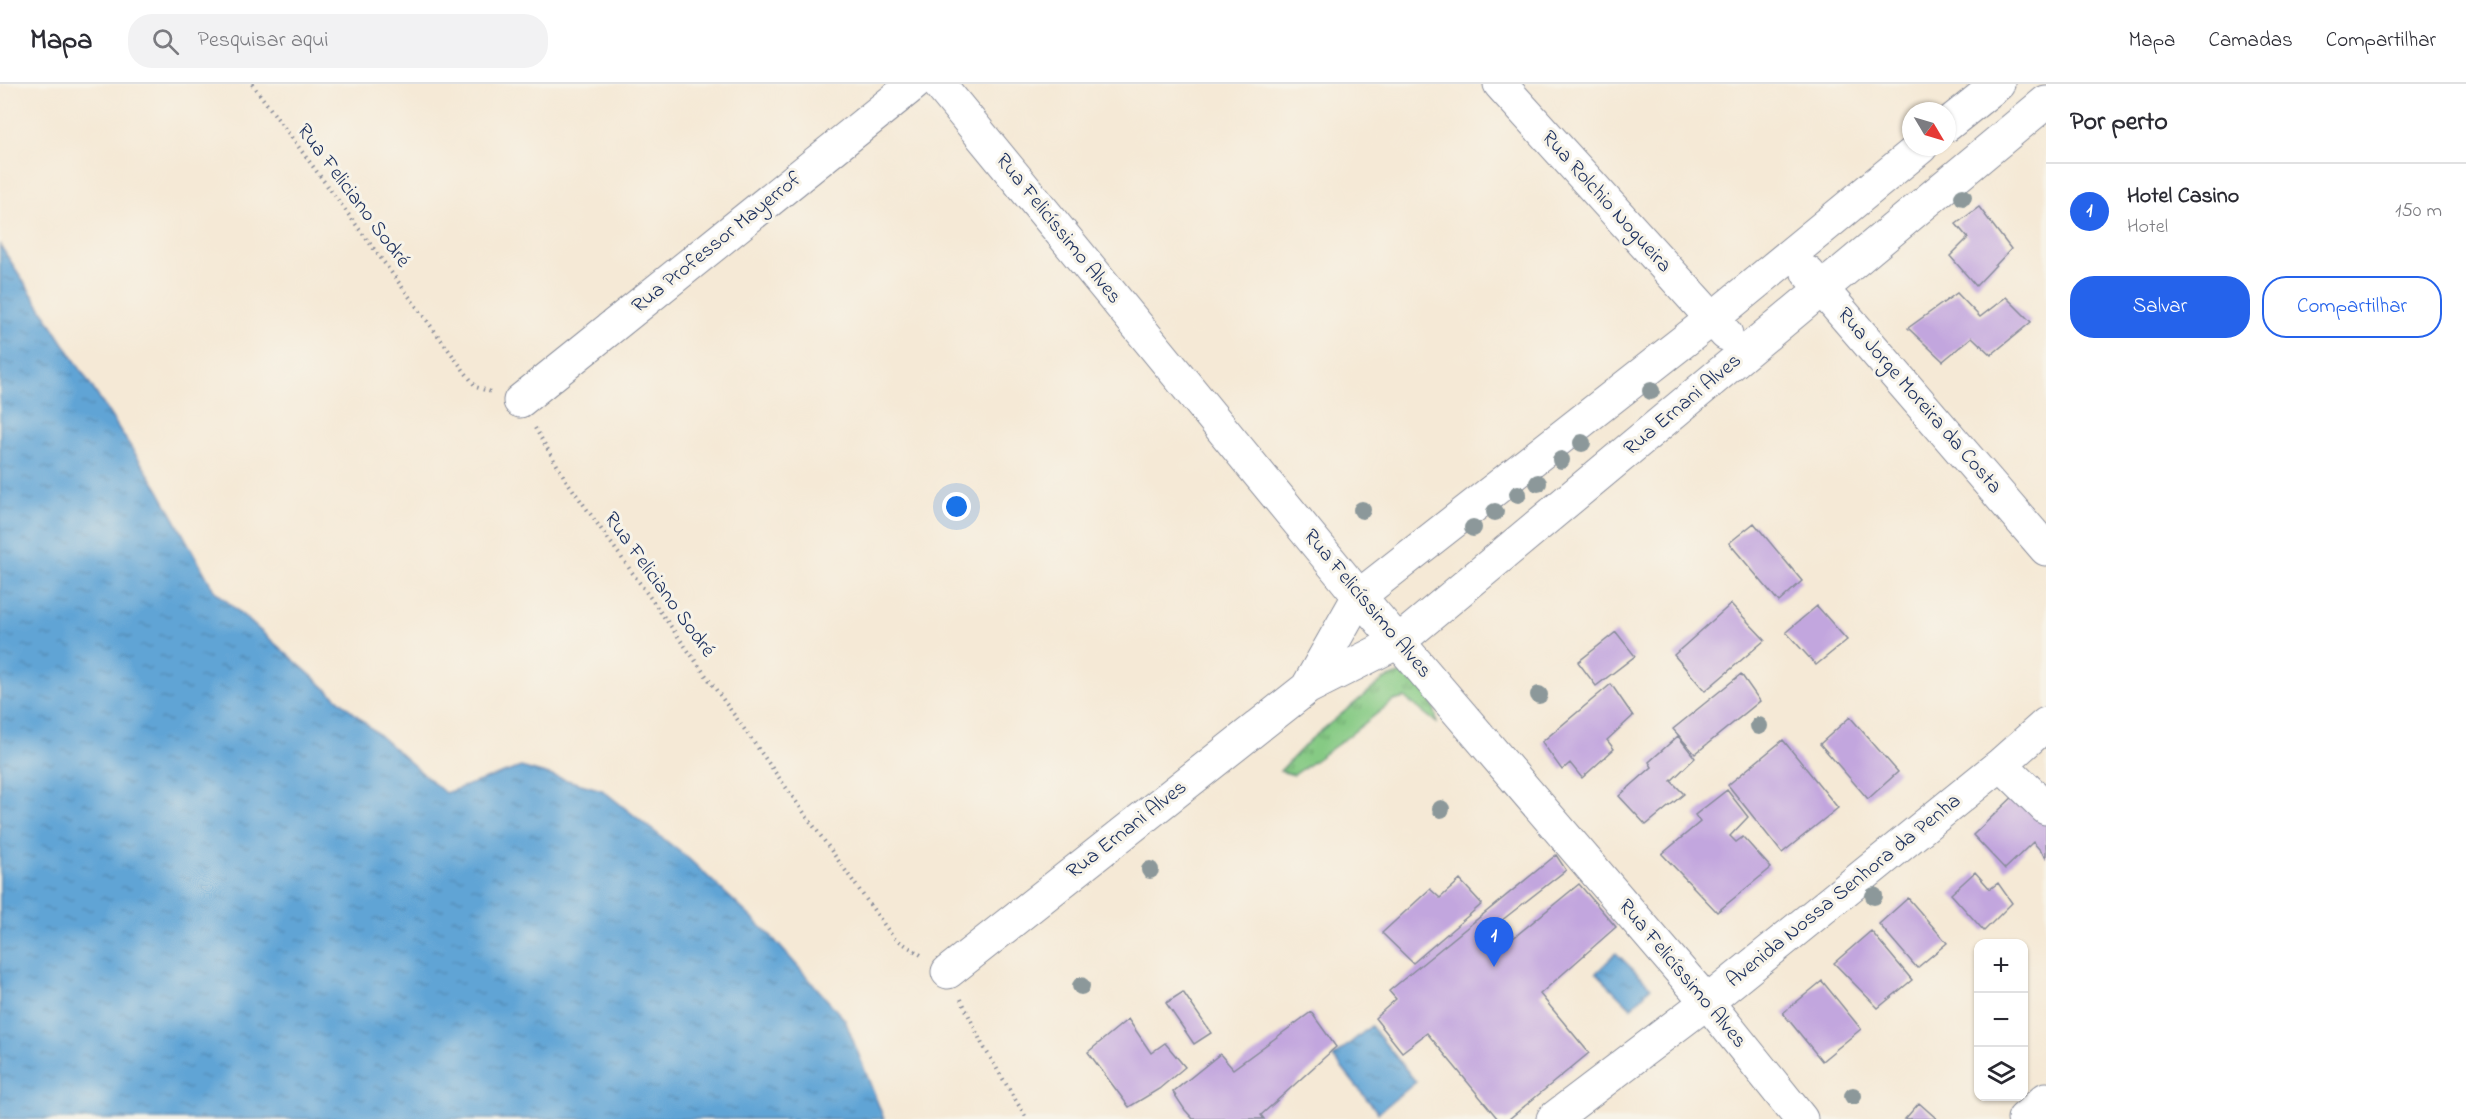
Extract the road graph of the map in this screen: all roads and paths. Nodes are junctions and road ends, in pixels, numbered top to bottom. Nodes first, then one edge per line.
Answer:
1 (252, 84) edge
2 (914, 84) edge
3 (939, 84) edge
4 (1500, 84) edge
5 (1998, 84) edge
6 (2046, 102) edge
7 (1956, 119) edge
8 (1910, 156) edge
9 (1791, 253) junction
10 (1821, 289) junction
11 (1712, 319) junction
12 (1744, 354) junction
13 (520, 402) junction
14 (2046, 549) edge
15 (1359, 596) junction
16 (1398, 642) junction
17 (1307, 688) junction
18 (2046, 724) edge
19 (2001, 764) junction
20 (2046, 808) edge
21 (948, 972) junction
22 (1707, 1002) junction
23 (2046, 1099) edge
24 (1027, 1119) edge
25 (1553, 1119) edge
26 (1801, 1119) edge
27 (2024, 1119) edge

1 - 13 path, Rua Feliciano Sodré
2 - 13 street, Rua Professor Mayerrof
3 - 15 street, Rua Felicíssimo Alves
4 - 11 street, Rua Rolchio Nogueira
5 - 7 street
6 - 10 street, Rua Ernani Alves
8 - 9 street, Rua Ernani Alves
9 - 10 street, Rua Jorge Moreira da Costa
9 - 11 street, Rua Ernani Alves
10 - 12 street, Rua Ernani Alves
10 - 14 street, Rua Jorge Moreira da Costa
11 - 12 street, Rua Rolchio Nogueira
11 - 15 street, Rua Ernani Alves
12 - 16 street, Rua Ernani Alves
13 - 21 path, Rua Feliciano Sodré
15 - 16 street, Rua Felicíssimo Alves
15 - 17 street, Rua Ernani Alves
16 - 17 street, Rua Ernani Alves
16 - 22 street, Rua Felicíssimo Alves
17 - 21 street, Rua Ernani Alves
18 - 19 street, Avenida Nossa Senhora da Penha
19 - 20 street
19 - 22 street, Avenida Nossa Senhora da Penha
21 - 24 path
22 - 25 street, Avenida Nossa Senhora da Penha
22 - 26 street, Rua Felicíssimo Alves
23 - 27 street

